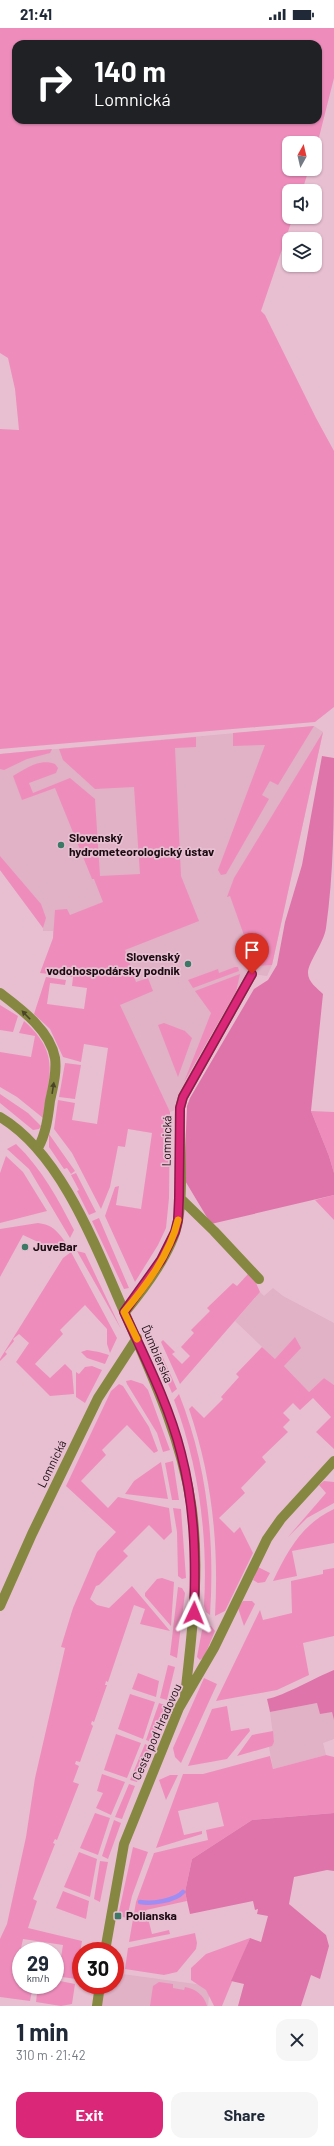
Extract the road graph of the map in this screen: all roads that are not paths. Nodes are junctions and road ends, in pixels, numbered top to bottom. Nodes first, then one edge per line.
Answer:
1 (252, 974) dead end
2 (0, 993) edge
3 (0, 1117) edge
4 (38, 1148) junction
5 (179, 1198) junction
6 (259, 1280) dead end
7 (124, 1312) junction
8 (137, 1338) junction
9 (333, 1464) edge
10 (0, 1606) edge
11 (185, 1696) junction
12 (107, 1942) edge
13 (99, 1994) edge
14 (97, 2006) edge

1 - 5 street, Lomnická
4 -> 2 street
3 - 4 street, Ďumbierska
4 - 7 street, Ďumbierska
5 - 6 street
5 - 7 street, Lomnická
7 - 8 street, Ďumbierska
8 - 10 street, Lomnická
8 - 11 street, Ďumbierska
9 - 11 street, Cesta pod Hradovou
11 - 12 street, Cesta pod Hradovou
13 - 14 street

